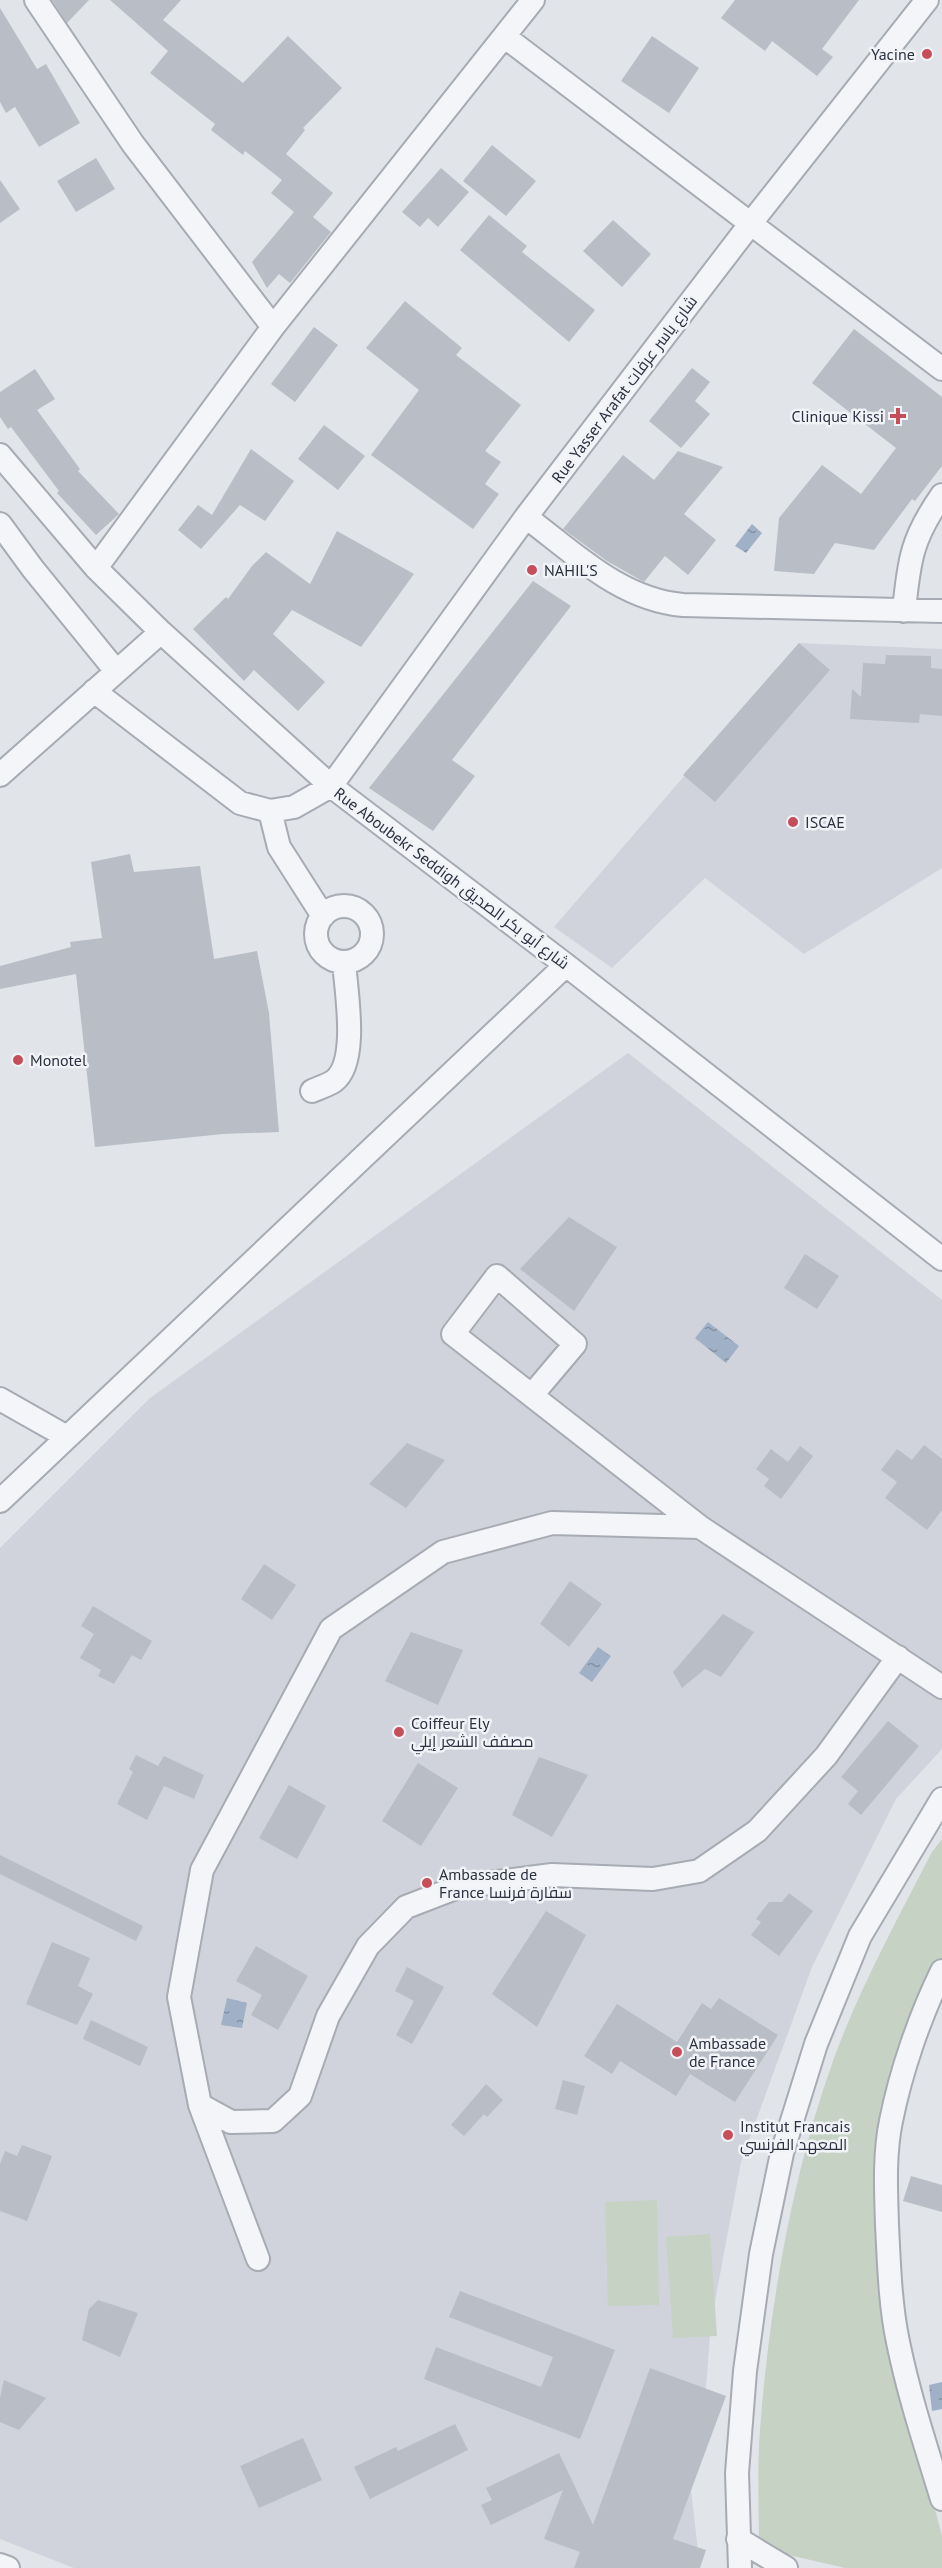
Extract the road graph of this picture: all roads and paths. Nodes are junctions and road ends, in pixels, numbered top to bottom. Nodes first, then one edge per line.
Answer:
1 (36, 0) edge
2 (533, 0) edge
3 (927, 0) edge
4 (505, 38) junction
5 (751, 223) junction
6 (273, 327) junction
7 (942, 369) edge
8 (0, 455) edge
9 (942, 495) edge
10 (526, 517) junction
11 (0, 524) edge
12 (96, 568) junction
13 (904, 611) junction
14 (942, 611) edge
15 (161, 632) junction
16 (116, 672) junction
17 (94, 691) junction
18 (0, 775) edge
19 (331, 786) junction
20 (270, 811) junction
21 (323, 916) junction
22 (344, 962) junction
23 (566, 965) junction
24 (312, 1091) dead end
25 (942, 1259) edge
26 (532, 1395) junction
27 (0, 1399) edge
28 (67, 1437) junction
29 (0, 1501) edge
30 (700, 1527) junction
31 (898, 1658) junction
32 (942, 1687) edge
33 (942, 1799) edge
34 (942, 1971) edge
35 (200, 2105) junction
36 (258, 2259) dead end
37 (942, 2499) edge
38 (738, 2539) junction
39 (0, 2565) edge
40 (8, 2568) edge
41 (740, 2568) edge
42 (786, 2568) edge

1 - 6 street
2 - 4 street
3 - 5 street, Rue Yasser Arafat شارع ياسر عرفات
4 - 5 street
4 - 6 street
5 - 7 street
5 - 10 street, Rue Yasser Arafat شارع ياسر عرفات
6 - 12 street
8 - 12 street, Rue Aboubekr Seddigh شارع أبو بكر الصديق
9 - 13 street
10 - 13 street
10 - 19 street, Rue Yasser Arafat شارع ياسر عرفات
11 - 16 street
12 - 15 street, Rue Aboubekr Seddigh شارع أبو بكر الصديق
13 - 14 street
15 - 16 street
15 - 19 street, Rue Aboubekr Seddigh شارع أبو بكر الصديق
16 - 17 street
17 - 18 street
17 - 20 street
19 - 20 street
19 - 23 street, Rue Aboubekr Seddigh شارع أبو بكر الصديق
20 - 21 street
21 - 22 street
21 - 22 street
22 - 24 street
23 - 25 street, Rue Aboubekr Seddigh شارع أبو بكر الصديق
23 - 28 street
26 - 26 street
26 - 30 street
27 - 28 street
28 - 29 street
30 - 31 street
30 - 35 street
31 - 32 street
31 - 35 street
33 - 38 street
34 - 37 street
35 - 36 street
38 - 41 street
38 - 42 street
39 - 40 street

